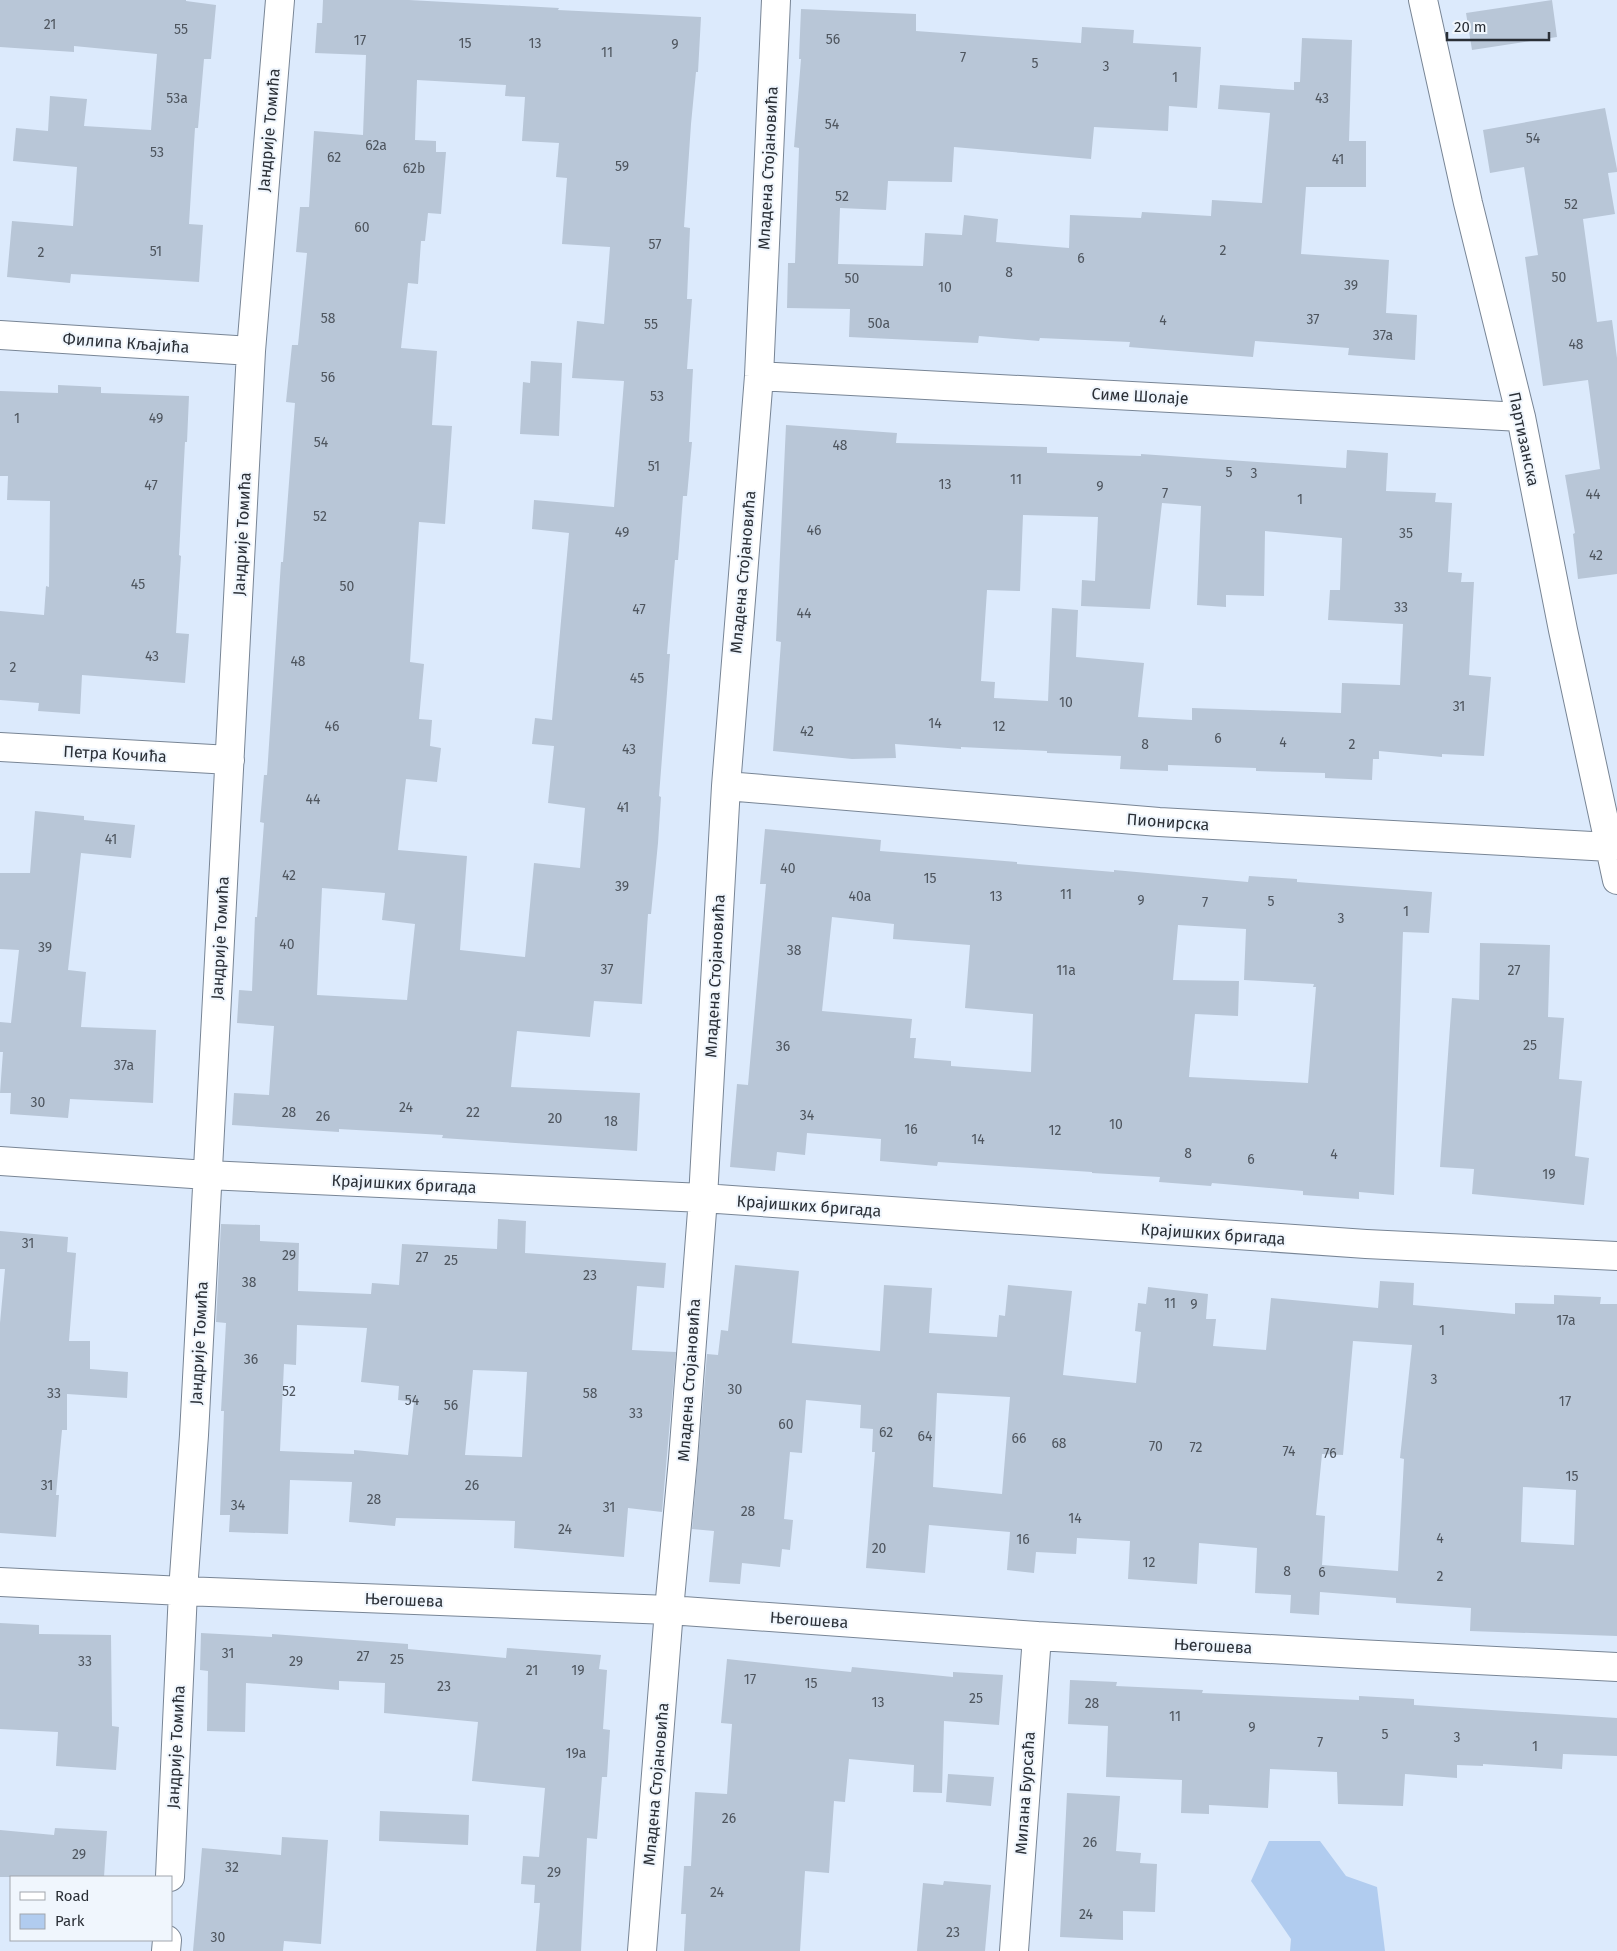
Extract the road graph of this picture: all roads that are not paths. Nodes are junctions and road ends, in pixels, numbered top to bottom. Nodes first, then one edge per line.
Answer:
1 (280, 0) edge
2 (776, 0) edge
3 (1423, 0) edge
4 (0, 335) edge
5 (251, 351) junction
6 (759, 376) junction
7 (1521, 417) junction
8 (0, 747) edge
9 (230, 760) junction
10 (726, 786) junction
11 (1610, 847) junction
12 (1617, 880) edge
13 (0, 1161) edge
14 (207, 1175) junction
15 (703, 1198) junction
16 (1617, 1256) edge
17 (0, 1582) edge
18 (183, 1592) junction
19 (669, 1610) junction
20 (1037, 1636) junction
21 (1617, 1667) edge
22 (170, 1876) edge
23 (642, 1951) edge
24 (1014, 1951) edge

1 - 5 street, Јандрије Томића
2 - 6 street, Младена Стојановића
3 - 7 street, Партизанска
4 - 5 street, Филипа Кљајића
5 - 9 street, Јандрије Томића
6 - 7 street, Симе Шолаје
6 - 10 street, Младена Стојановића
7 - 11 street, Партизанска
8 - 9 street, Петра Кочића
9 - 14 street, Јандрије Томића
10 - 11 street, Пионирска
10 - 15 street, Младена Стојановића
11 - 12 street, Партизанска
13 - 14 street, Крајишких бригада
14 - 15 street, Крајишких бригада
14 - 18 street, Јандрије Томића
15 - 16 street, Крајишких бригада
15 - 19 street, Младена Стојановића
17 - 18 street, Његошева
18 - 19 street, Његошева
18 - 22 street, Јандрије Томића
19 - 20 street, Његошева
19 - 23 street, Младена Стојановића
20 - 21 street, Његошева
20 - 24 street, Милана Бурсаћа

